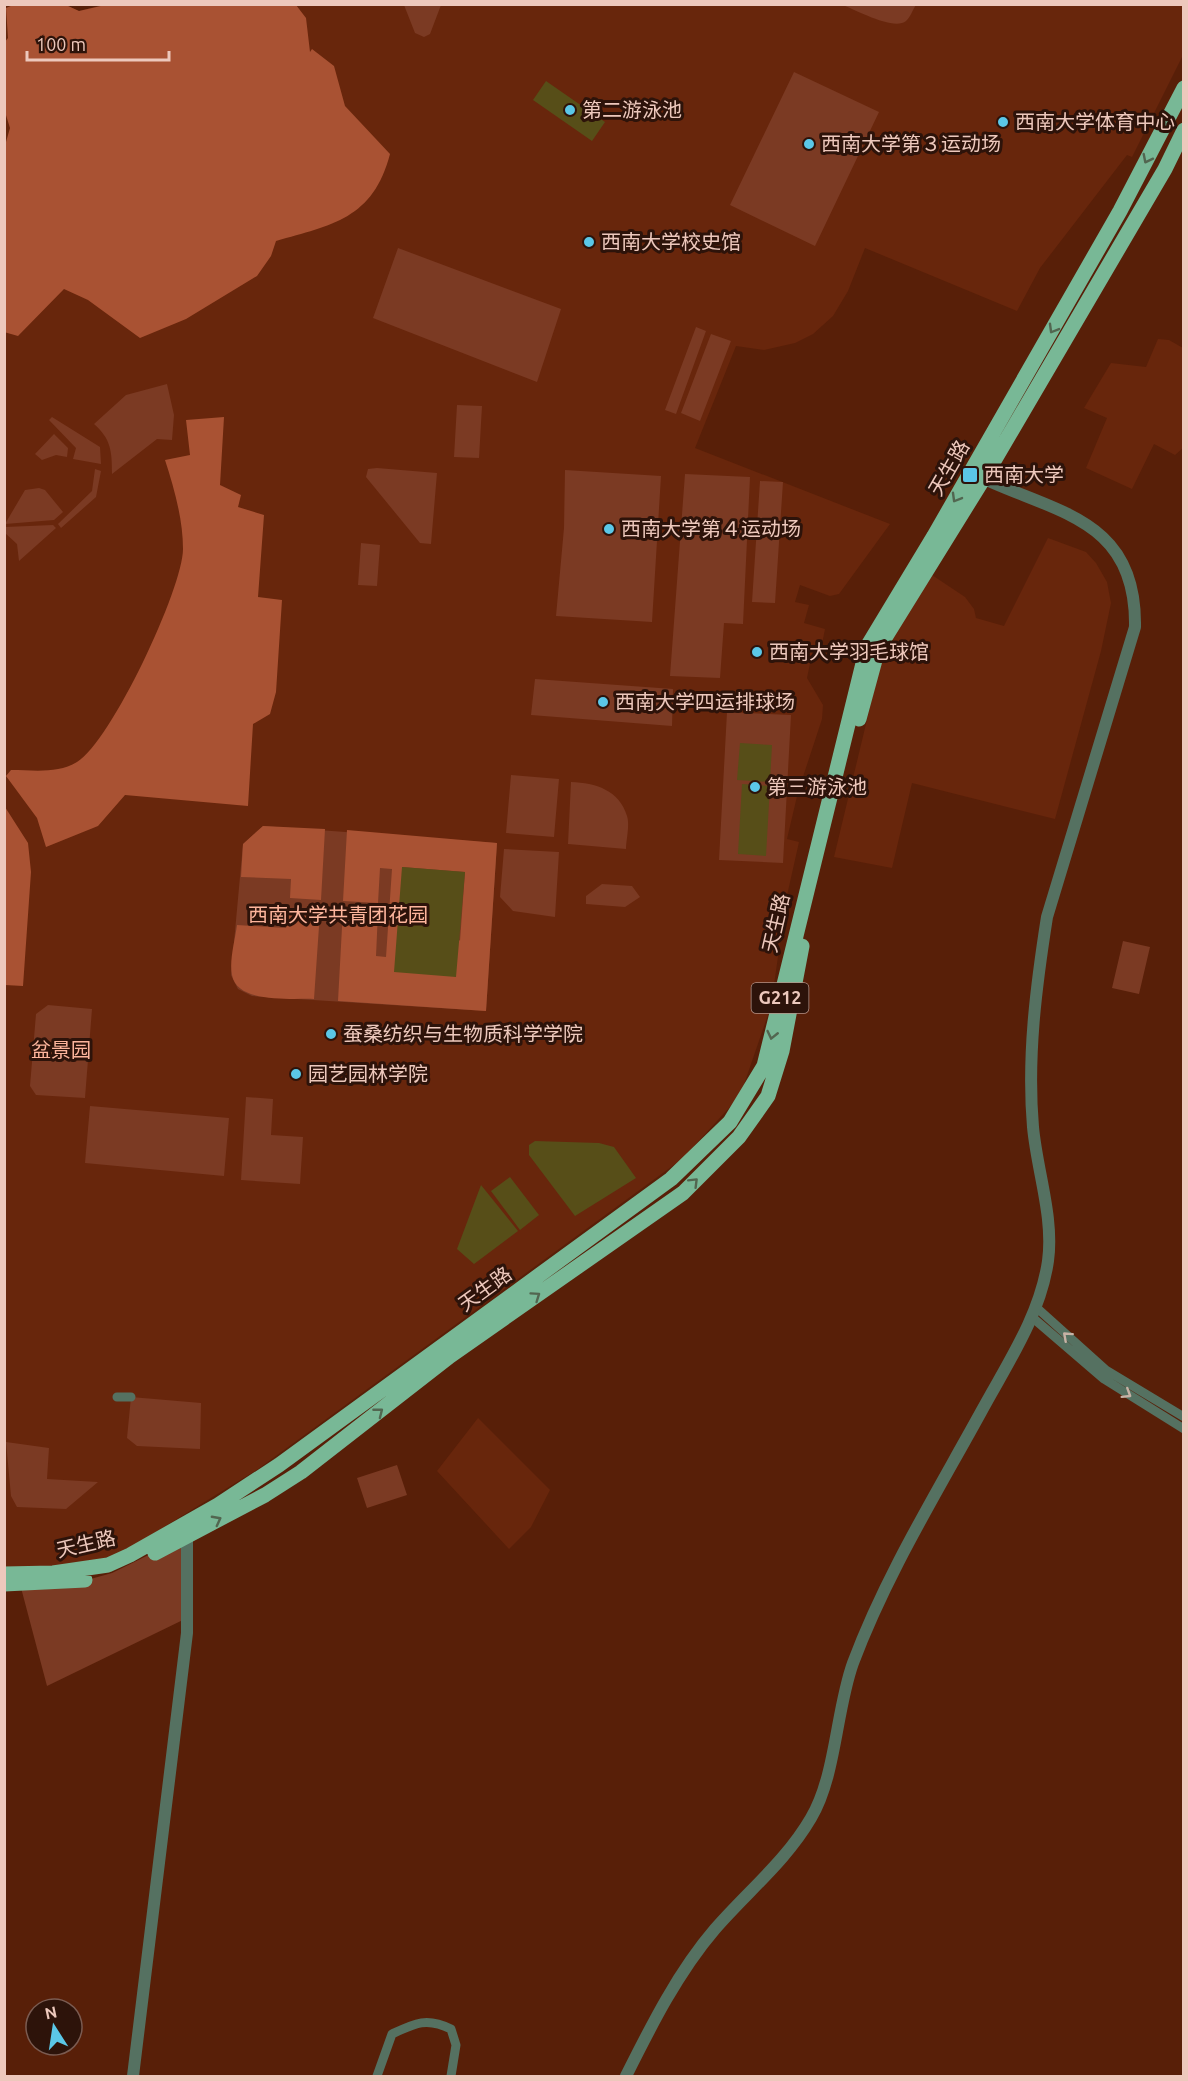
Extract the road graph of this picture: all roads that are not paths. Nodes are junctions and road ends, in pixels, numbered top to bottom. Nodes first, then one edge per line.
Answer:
1 (1184, 88) edge
2 (1184, 130) edge
3 (977, 475) junction
4 (1035, 1313) junction
5 (117, 1397) dead end
6 (131, 1397) dead end
7 (1184, 1417) edge
8 (1184, 1429) edge
9 (187, 1536) junction
10 (4, 1574) edge
11 (4, 1584) edge
12 (148, 1945) junction
13 (125, 2076) edge
14 (133, 2076) edge
15 (377, 2076) edge
16 (451, 2076) edge
17 (626, 2076) edge

1 -> 3 highway, 天生路 / G212
2 - 3 highway, 天生路 / G212
3 - 4 street
9 -> 3 highway, 天生路 / G212
3 -> 10 highway, 天生路 / G212
7 -> 4 street
4 -> 8 street
4 - 17 street
5 - 6 street
9 - 11 highway, 天生路 / G212
9 - 12 street
12 - 13 street
12 - 14 street
15 - 16 street

